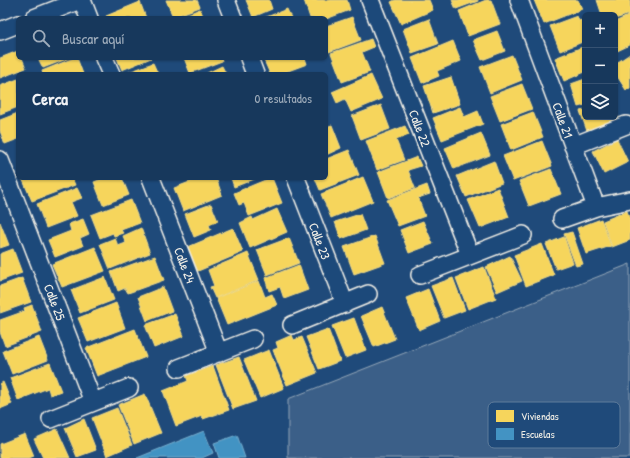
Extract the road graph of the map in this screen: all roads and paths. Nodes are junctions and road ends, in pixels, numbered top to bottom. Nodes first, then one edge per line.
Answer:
1 (81, 0) edge
2 (226, 0) edge
3 (370, 0) edge
4 (519, 0) edge
5 (39, 16) edge
6 (88, 16) edge
7 (232, 16) edge
8 (16, 25) edge
9 (0, 31) edge
10 (105, 60) edge
11 (250, 60) edge
12 (110, 72) edge
13 (254, 72) edge
14 (626, 125) dead end
15 (573, 146) junction
16 (0, 160) edge
17 (152, 180) edge
18 (297, 180) edge
19 (630, 200) edge
20 (596, 208) junction
21 (562, 219) dead end
22 (523, 235) dead end
23 (470, 255) junction
24 (420, 275) dead end
25 (368, 294) dead end
26 (345, 304) junction
27 (292, 325) dead end
28 (253, 339) dead end
29 (219, 353) junction
30 (179, 368) dead end
31 (129, 388) dead end
32 (93, 402) junction
33 (51, 419) dead end

1 - 5 street
1 - 6 street
2 - 7 street
3 - 23 street, Calle 22
4 - 15 street, Calle 21
8 - 9 street
10 - 12 street
11 - 13 street
14 - 15 street
15 - 20 street, Calle 21
16 - 32 street, Calle 25
17 - 29 street, Calle 24
18 - 26 street, Calle 23
19 - 20 street
20 - 21 street
22 - 23 street
23 - 24 street
25 - 26 street
26 - 27 street
28 - 29 street
29 - 30 street
31 - 32 street
32 - 33 street

